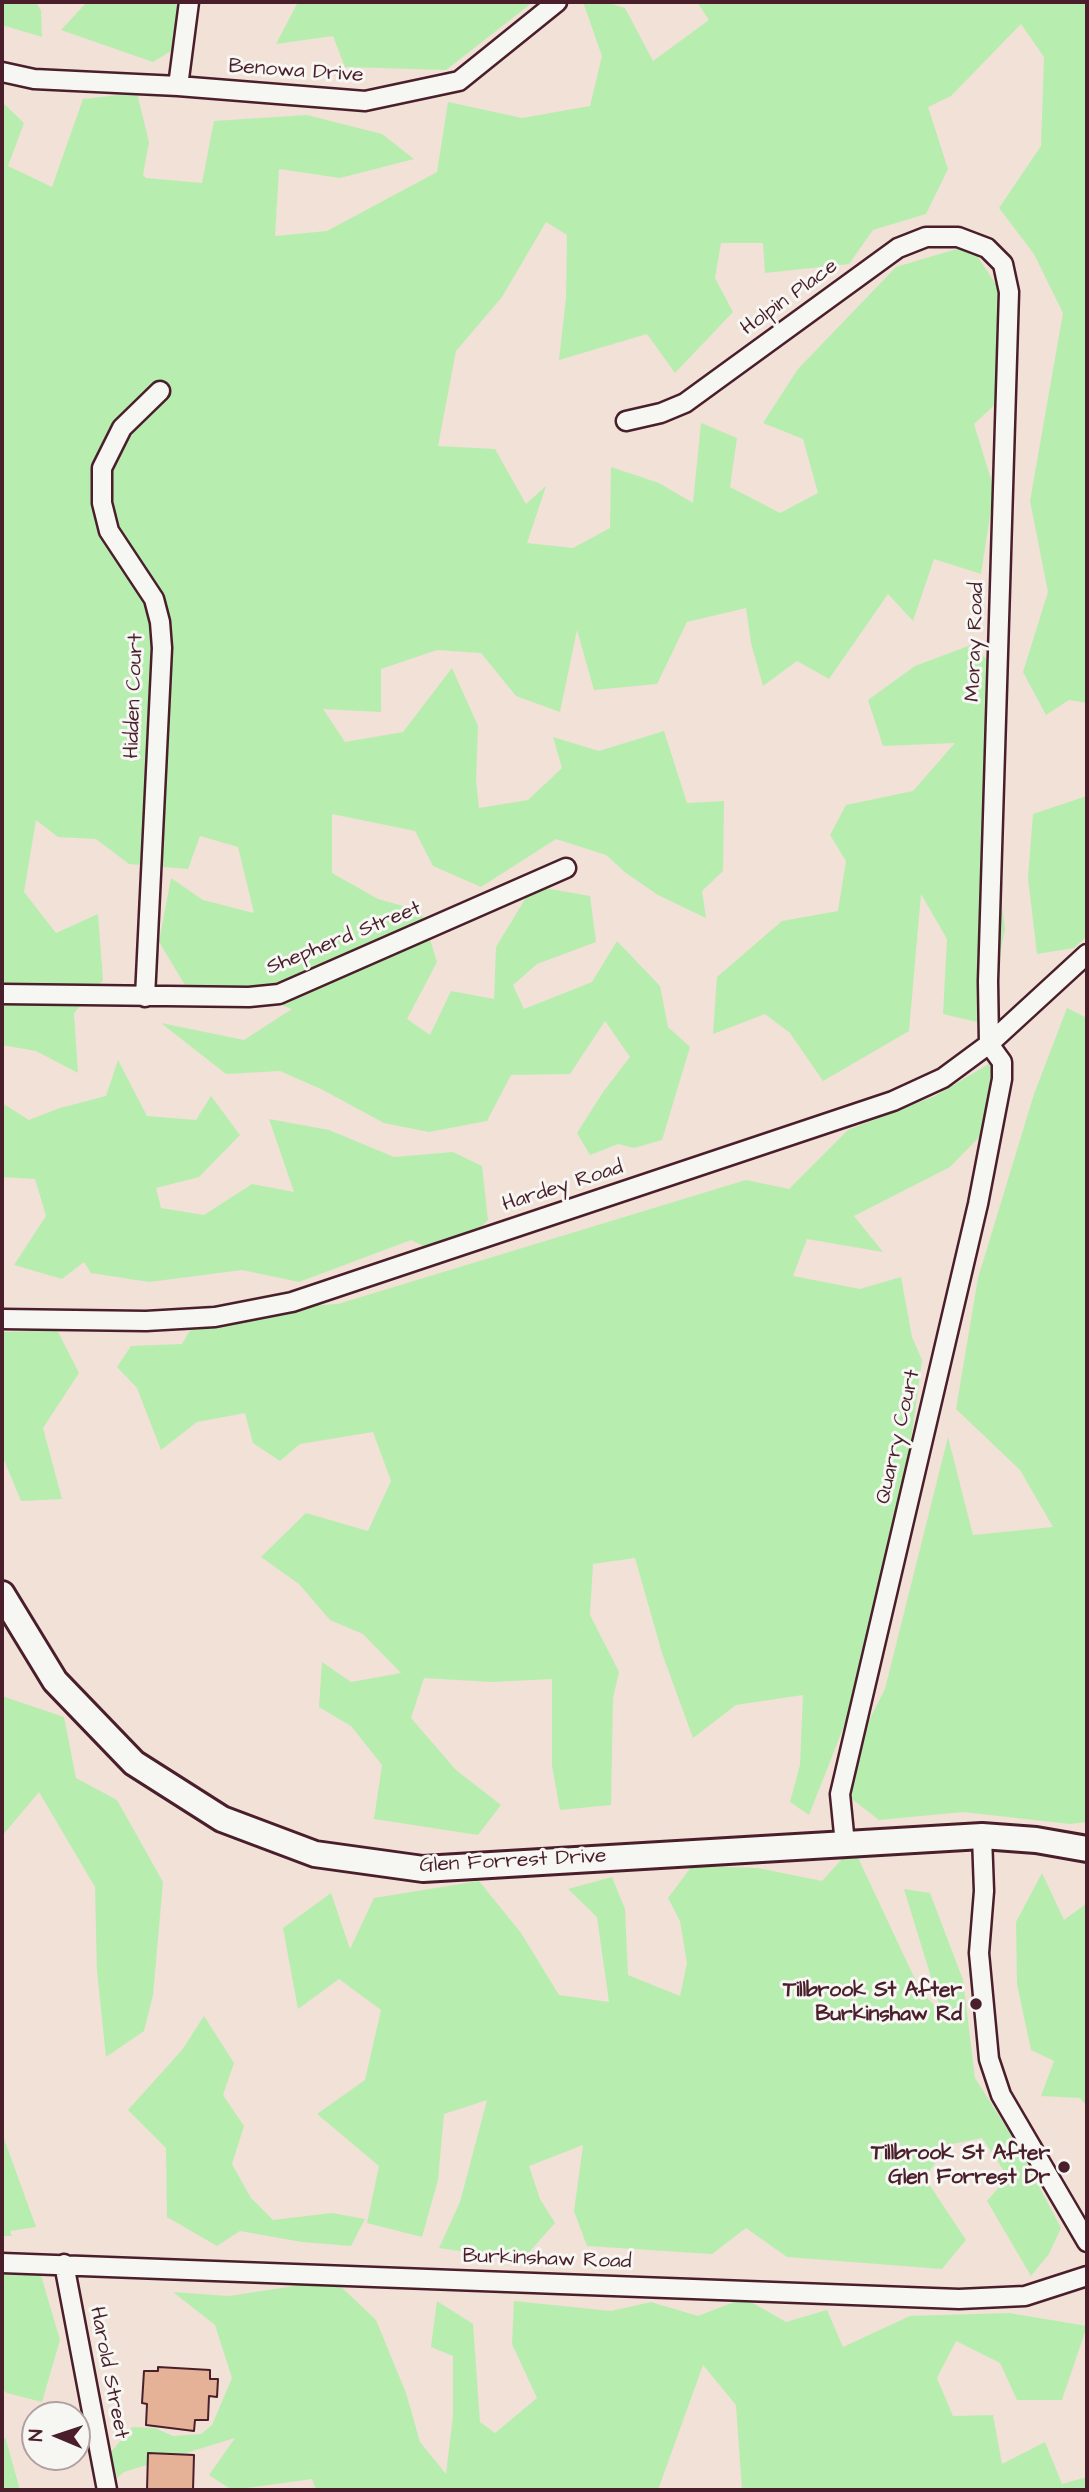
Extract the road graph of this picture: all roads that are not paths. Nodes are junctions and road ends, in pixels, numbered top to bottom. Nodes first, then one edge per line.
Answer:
1 (189, 2) edge
2 (557, 2) edge
3 (2, 72) edge
4 (178, 86) junction
5 (987, 248) joint
6 (160, 391) dead end
7 (626, 421) dead end
8 (566, 868) dead end
9 (1087, 954) edge
10 (2, 994) edge
11 (145, 997) junction
12 (989, 1045) junction
13 (2, 1319) edge
14 (2, 1594) edge
15 (982, 1836) junction
16 (845, 1844) junction
17 (1087, 1849) edge
18 (1087, 2242) edge
19 (2, 2263) edge
20 (64, 2264) junction
21 (1087, 2276) edge
22 (107, 2490) edge

1 - 4 street
2 - 4 street, Benowa Drive
3 - 4 street, Benowa Drive
5 - 7 street, Holpin Place
5 - 12 street, Moray Road
6 - 11 street, Hidden Court
8 - 11 street, Shepherd Street
9 - 12 street, Hardey Road
10 - 11 street, Shepherd Street
12 - 13 street, Hardey Road
12 - 16 street, Quarry Court
14 - 16 street, Glen Forrest Drive
15 - 16 street, Glen Forrest Drive
15 - 17 street, Glen Forrest Drive
15 - 18 street
19 - 20 street, Burkinshaw Road
20 - 21 street, Burkinshaw Road
20 - 22 street, Harold Street

